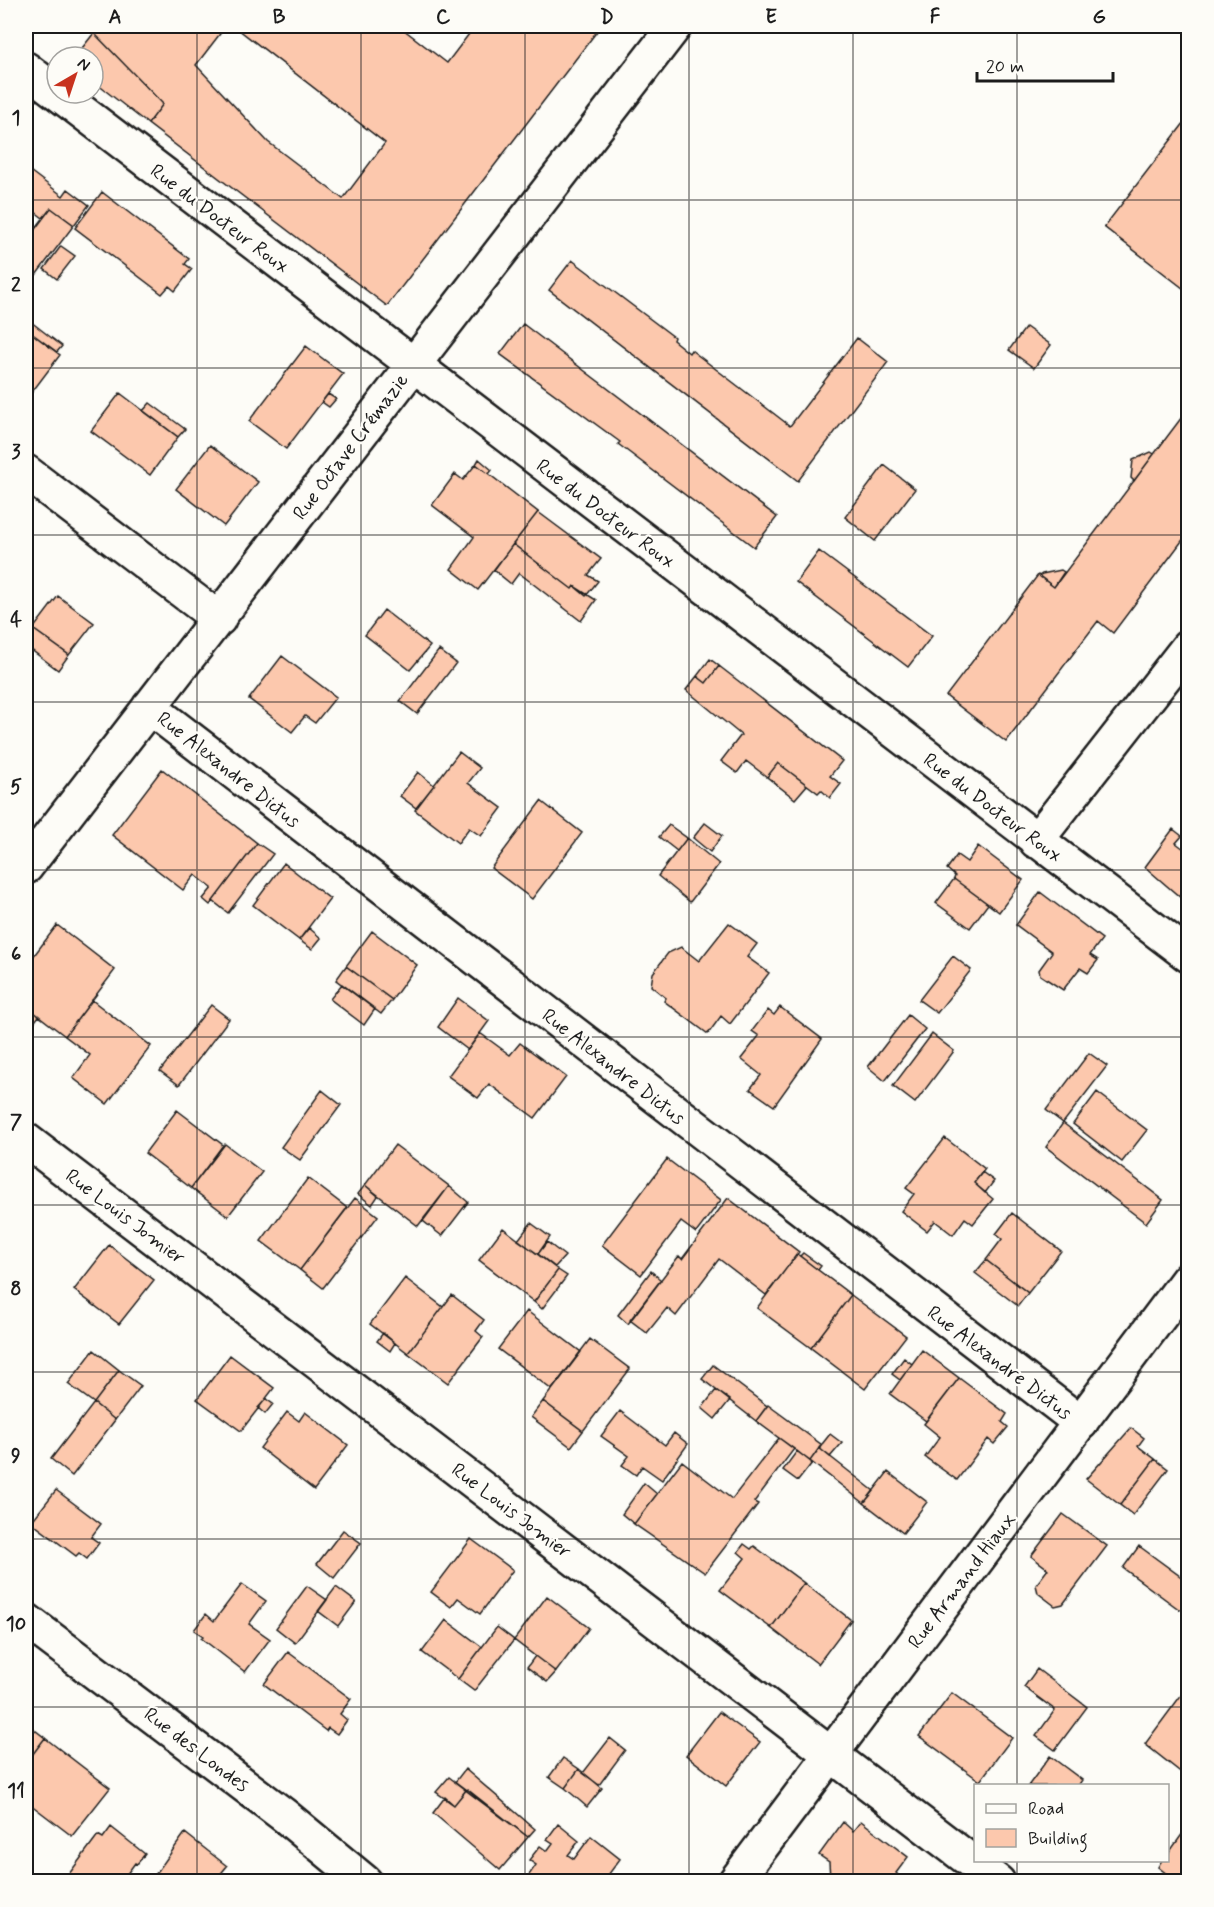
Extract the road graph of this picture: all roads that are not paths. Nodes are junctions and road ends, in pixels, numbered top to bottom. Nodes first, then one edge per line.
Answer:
1 (675, 26) edge
2 (26, 69) edge
3 (412, 365) junction
4 (26, 472) edge
5 (219, 619) junction
6 (1188, 647) edge
7 (148, 707) junction
8 (1036, 841) junction
9 (26, 867) edge
10 (1188, 955) edge
11 (26, 1140) edge
12 (1188, 1279) edge
13 (1081, 1423) junction
14 (26, 1620) edge
15 (830, 1753) junction
16 (365, 1881) edge
17 (735, 1881) edge
18 (999, 1881) edge

1 - 3 street, Rue Octave Crémazie
2 - 3 street, Rue du Docteur Roux
3 - 5 street, Rue Octave Crémazie
3 - 8 street, Rue du Docteur Roux
4 - 5 street
5 - 7 street, Rue Octave Crémazie
6 - 8 street
7 - 9 street, Rue Octave Crémazie
7 - 13 street, Rue Alexandre Dictus
8 - 10 street, Rue du Docteur Roux
11 - 15 street, Rue Louis Jomier
12 - 13 street, Rue Armand Hiaux
13 - 15 street, Rue Armand Hiaux
14 - 16 street, Rue des Londes
15 - 17 street, Rue Armand Hiaux
15 - 18 street, Rue Louis Jomier

